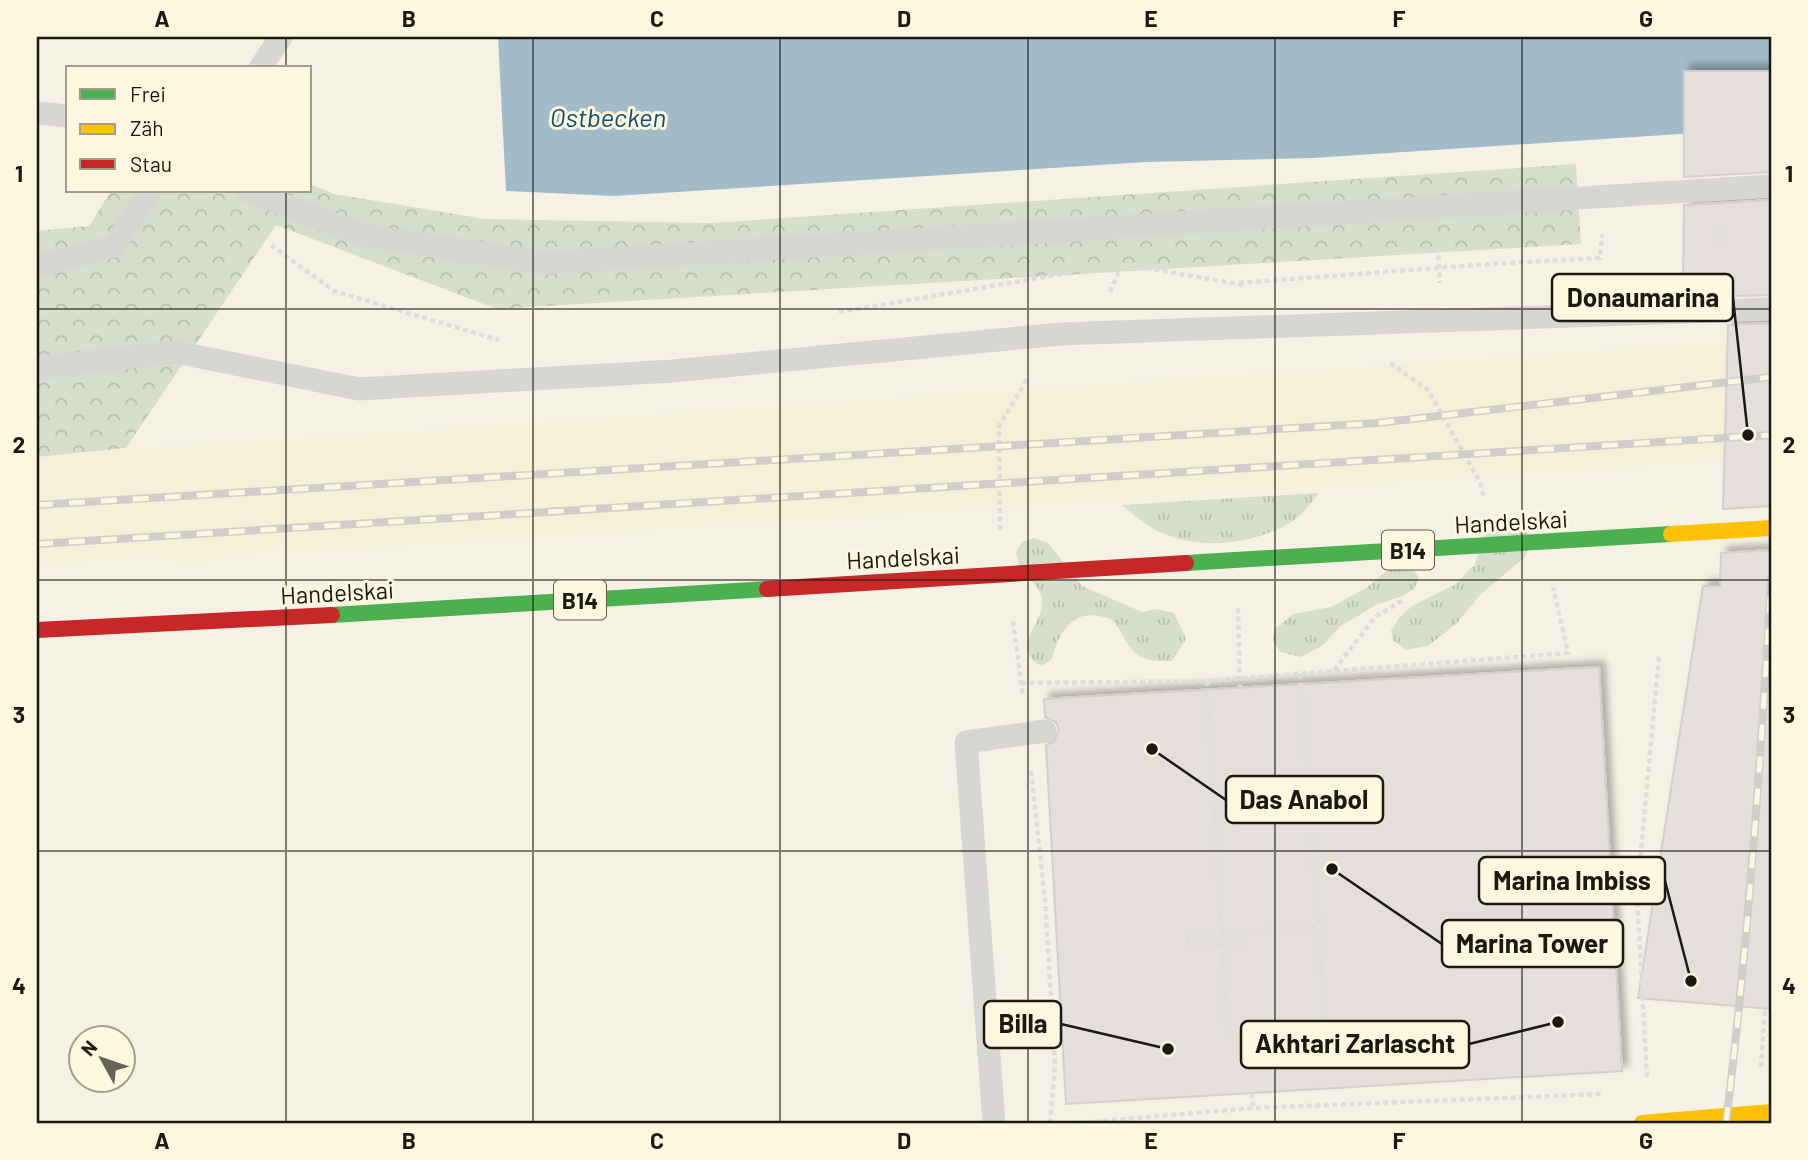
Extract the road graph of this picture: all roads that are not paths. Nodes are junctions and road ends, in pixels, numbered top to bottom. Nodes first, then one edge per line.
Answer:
1 (281, 37) edge
2 (261, 66) edge
3 (37, 113) edge
4 (66, 116) edge
5 (1771, 186) edge
6 (149, 192) edge
7 (251, 192) edge
8 (37, 267) edge
9 (1771, 309) edge
10 (37, 369) edge
11 (1771, 528) edge
12 (37, 630) edge
13 (1045, 731) dead end
14 (1771, 1112) edge
15 (994, 1123) edge
16 (1642, 1123) edge

1 - 2 lane
3 - 4 lane
5 - 7 lane
6 - 8 lane
9 - 10 lane
11 - 12 main road, Handelskai / B14
13 - 15 lane
14 - 16 main road

